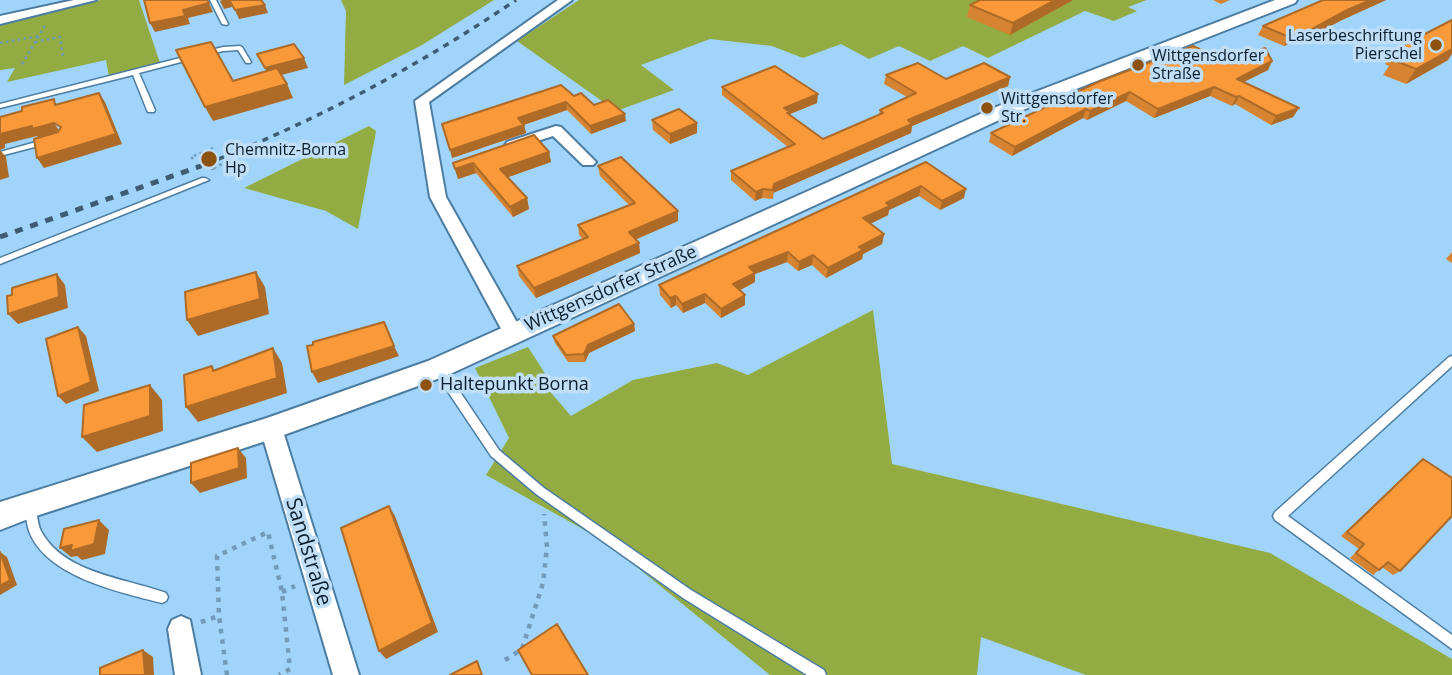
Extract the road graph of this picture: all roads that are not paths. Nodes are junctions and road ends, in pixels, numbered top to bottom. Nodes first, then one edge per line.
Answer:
1 (90, 0) edge
2 (213, 0) edge
3 (566, 0) edge
4 (1289, 0) edge
5 (0, 20) edge
6 (225, 24) dead end
7 (248, 62) dead end
8 (135, 72) junction
9 (0, 106) edge
10 (151, 110) dead end
11 (61, 137) edge
12 (495, 151) edge
13 (0, 154) edge
14 (588, 162) dead end
15 (205, 180) dead end
16 (0, 261) edge
17 (513, 333) junction
18 (1452, 360) edge
19 (438, 368) junction
20 (271, 428) junction
21 (30, 504) junction
22 (0, 515) edge
23 (162, 597) dead end
24 (181, 629) dead end
25 (1449, 637) edge
26 (188, 675) edge
27 (346, 675) edge
28 (819, 675) edge

1 - 5 street
2 - 6 lane
3 - 17 street
4 - 17 street, Wittgensdorfer Straße
7 - 8 lane
8 - 9 lane
8 - 10 lane
11 - 13 lane
12 - 14 street
15 - 16 lane
17 - 19 street, Wittgensdorfer Straße
18 - 25 lane
19 - 20 street, Wittgensdorfer Straße
19 - 28 lane
20 - 21 street, Wittgensdorfer Straße
20 - 27 street, Sandstraße
21 - 22 street, Wittgensdorfer Straße
21 - 23 lane
24 - 26 street

